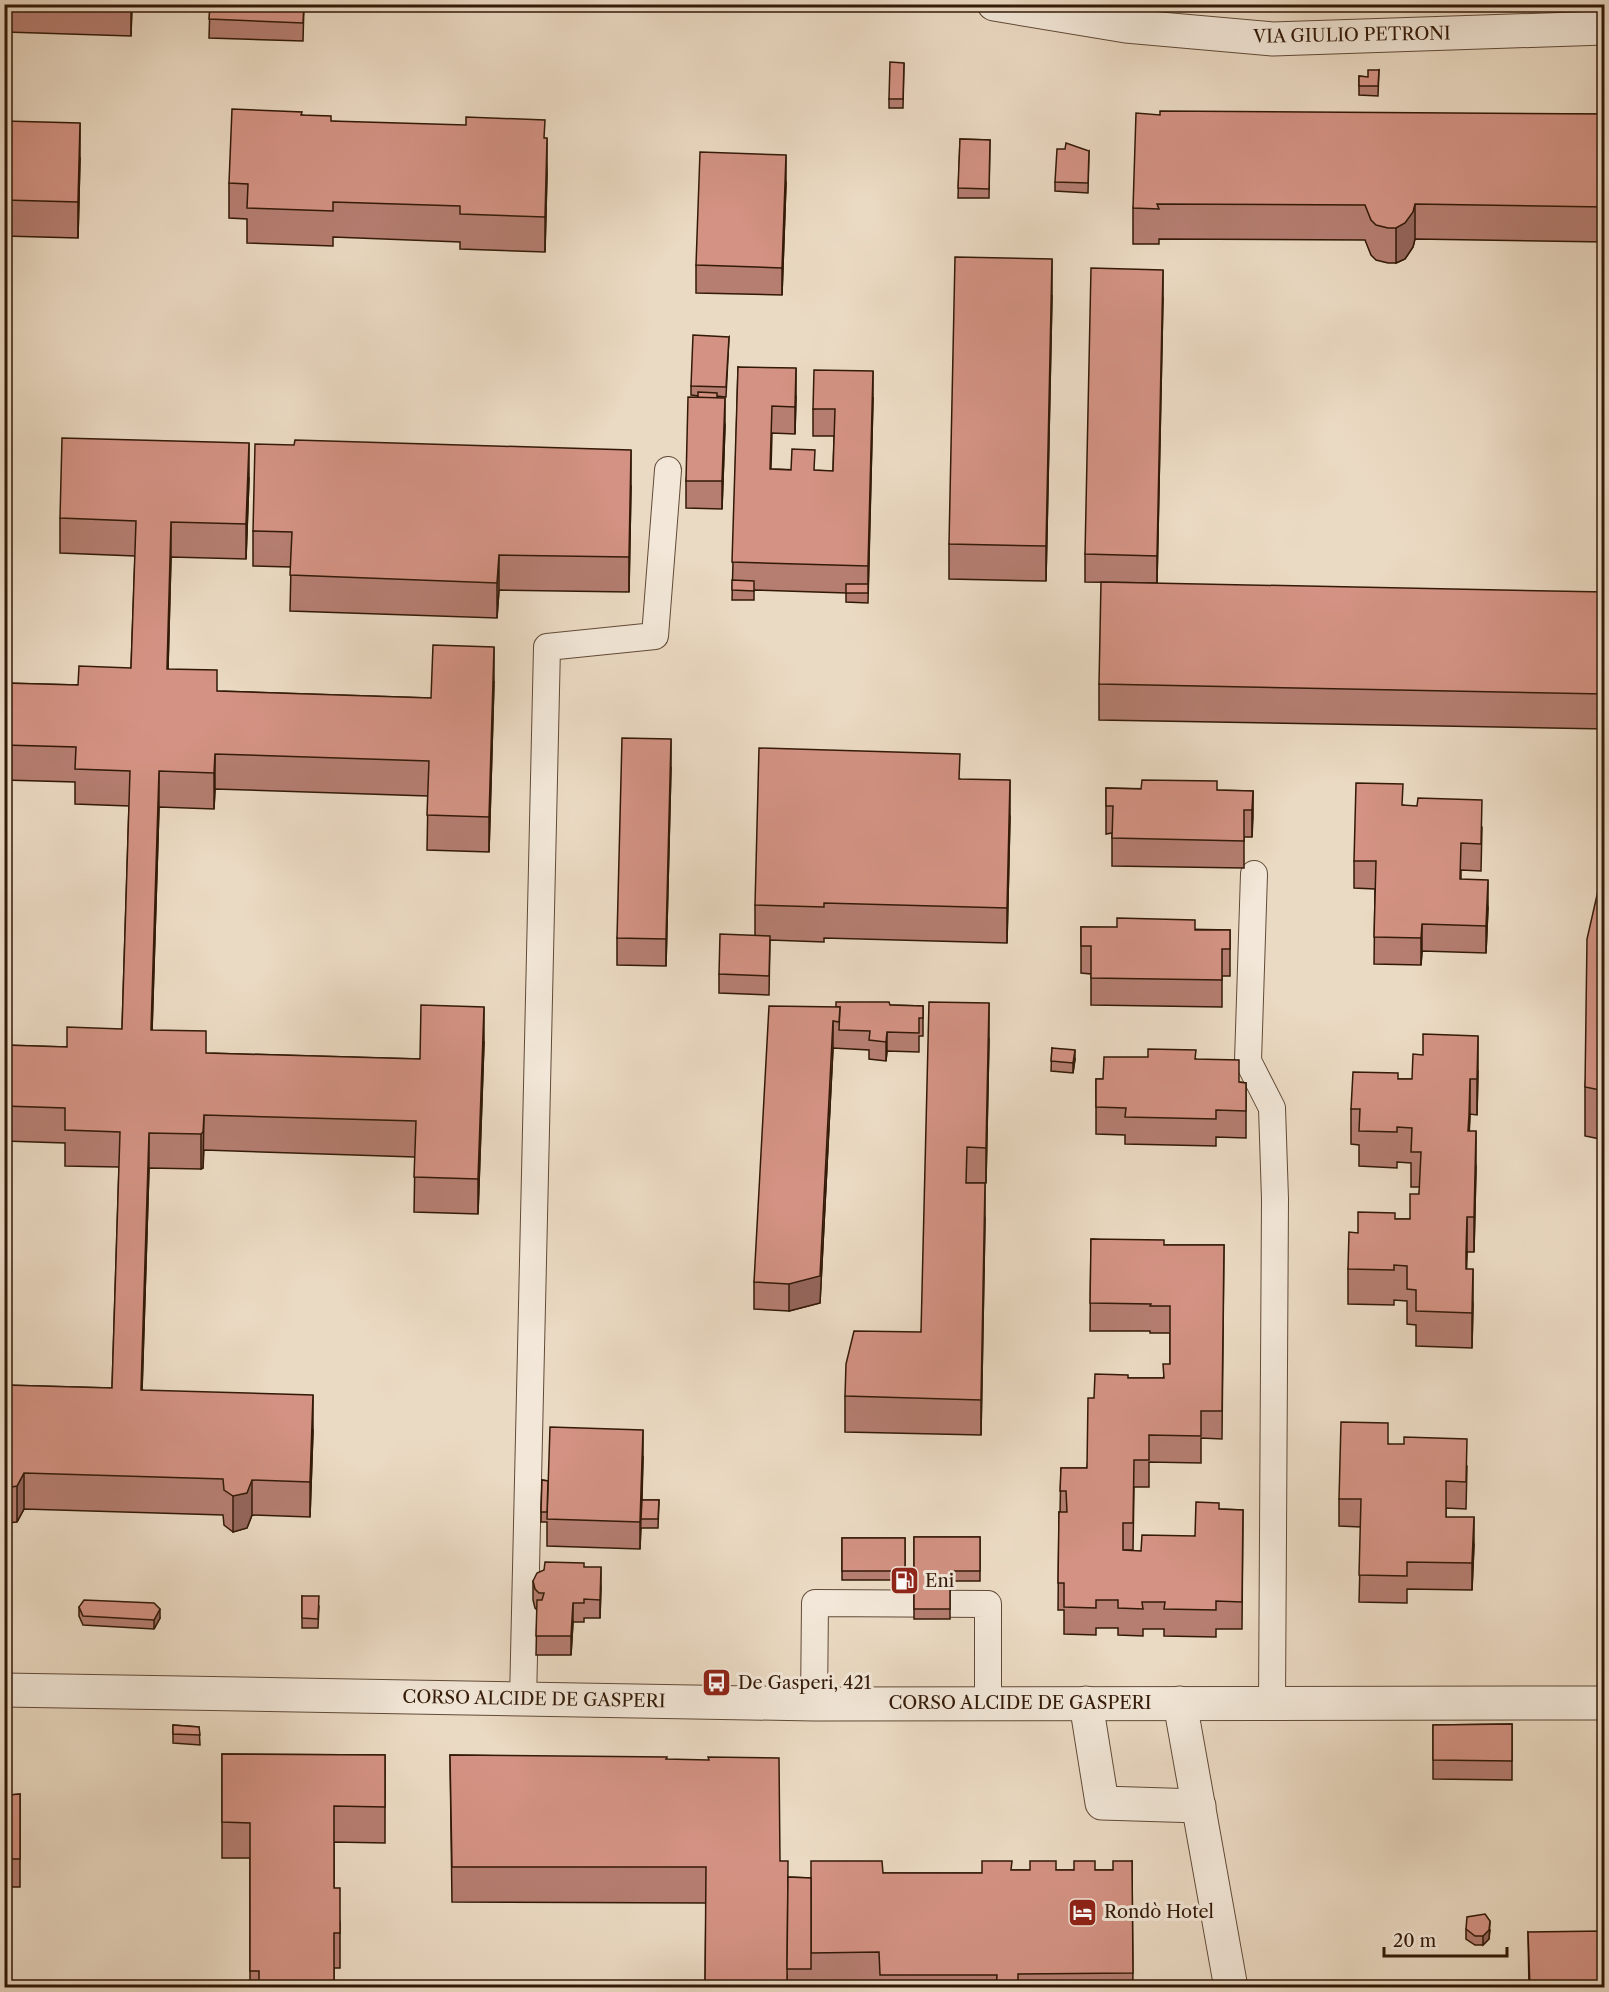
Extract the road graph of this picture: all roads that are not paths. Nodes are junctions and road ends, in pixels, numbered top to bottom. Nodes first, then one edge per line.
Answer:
1 (994, 4) edge
2 (1605, 28) edge
3 (668, 470) dead end
4 (1254, 874) dead end
5 (4, 1690) edge
6 (523, 1700) junction
7 (988, 1703) junction
8 (1086, 1703) junction
9 (1180, 1703) junction
10 (1272, 1703) junction
11 (1605, 1703) edge
12 (814, 1704) junction
13 (1199, 1806) junction
14 (1231, 1988) edge

1 - 2 street, VIA GIULIO PETRONI
3 - 6 lane
4 - 10 lane
5 - 6 street, CORSO ALCIDE DE GASPERI
6 - 12 street, CORSO ALCIDE DE GASPERI
7 - 8 street, CORSO ALCIDE DE GASPERI
7 - 12 street, CORSO ALCIDE DE GASPERI
7 - 12 lane
8 - 9 street, CORSO ALCIDE DE GASPERI
8 - 13 street
9 - 10 street, CORSO ALCIDE DE GASPERI
9 - 13 street
10 - 11 street, CORSO ALCIDE DE GASPERI
13 - 14 street

